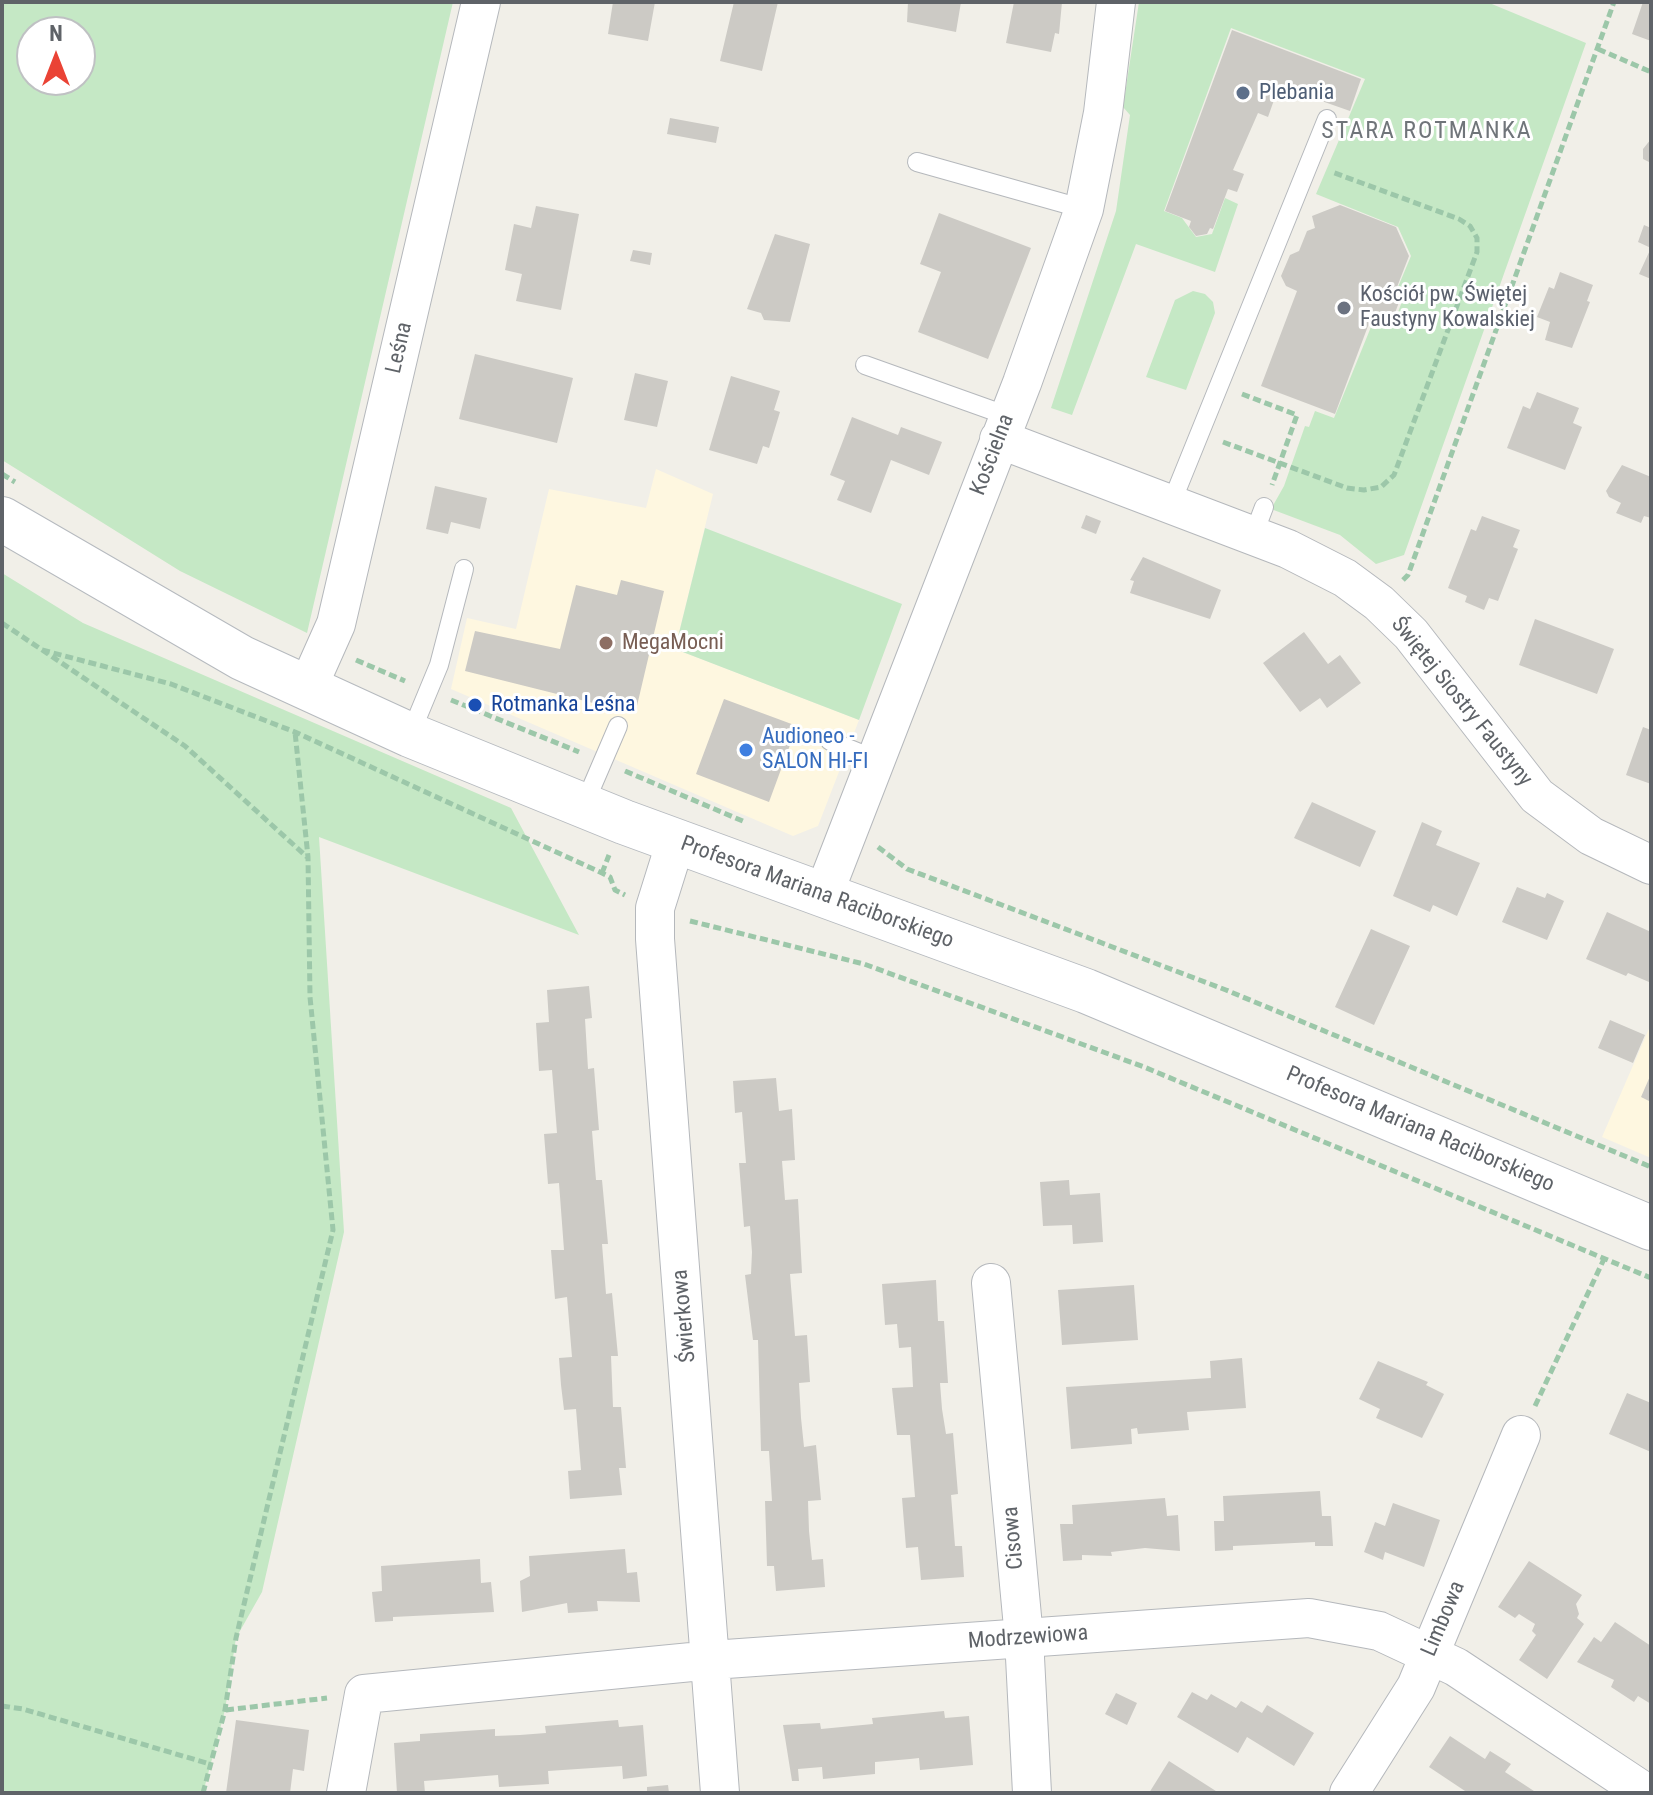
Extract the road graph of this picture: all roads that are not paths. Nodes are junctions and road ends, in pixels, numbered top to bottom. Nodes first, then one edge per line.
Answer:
1 (481, 2) edge
2 (1116, 2) edge
3 (1327, 119) dead end
4 (917, 162) dead end
5 (1084, 209) junction
6 (865, 365) dead end
7 (1004, 428) junction
8 (1171, 504) junction
9 (2, 519) edge
10 (464, 569) dead end
11 (307, 689) junction
12 (618, 726) dead end
13 (410, 735) junction
14 (830, 741) dead end
15 (877, 760) junction
16 (584, 805) junction
17 (676, 841) junction
18 (1651, 865) edge
19 (823, 896) junction
20 (1651, 1228) edge
21 (991, 1283) dead end
22 (1521, 1435) road end
23 (1024, 1638) junction
24 (1430, 1653) junction
25 (712, 1660) junction
26 (1628, 1788) edge
27 (346, 1793) edge
28 (720, 1793) edge
29 (1032, 1793) edge
30 (1349, 1793) edge

1 - 11 street, Leśna
2 - 5 street, Kościelna
3 - 8 lane
4 - 5 lane
5 - 7 street, Kościelna
6 - 7 lane
7 - 8 street, Świętej Siostry Faustyny
7 - 15 street, Kościelna
8 - 18 street, Świętej Siostry Faustyny
9 - 11 main road, Profesora Mariana Raciborskiego
10 - 13 lane
11 - 13 main road, Profesora Mariana Raciborskiego
12 - 16 lane
13 - 16 main road, Profesora Mariana Raciborskiego
14 - 15 lane
15 - 19 street, Kościelna
16 - 17 main road, Profesora Mariana Raciborskiego
17 - 19 main road, Profesora Mariana Raciborskiego
17 - 25 street, Świerkowa
19 - 20 main road, Profesora Mariana Raciborskiego
21 - 23 street, Cisowa
22 - 24 street, Limbowa
23 - 24 street, Modrzewiowa
23 - 25 street, Modrzewiowa
23 - 29 street, Cisowa
24 - 26 street, Modrzewiowa
24 - 30 street, Limbowa
25 - 27 street, Modrzewiowa
25 - 28 street, Świerkowa

